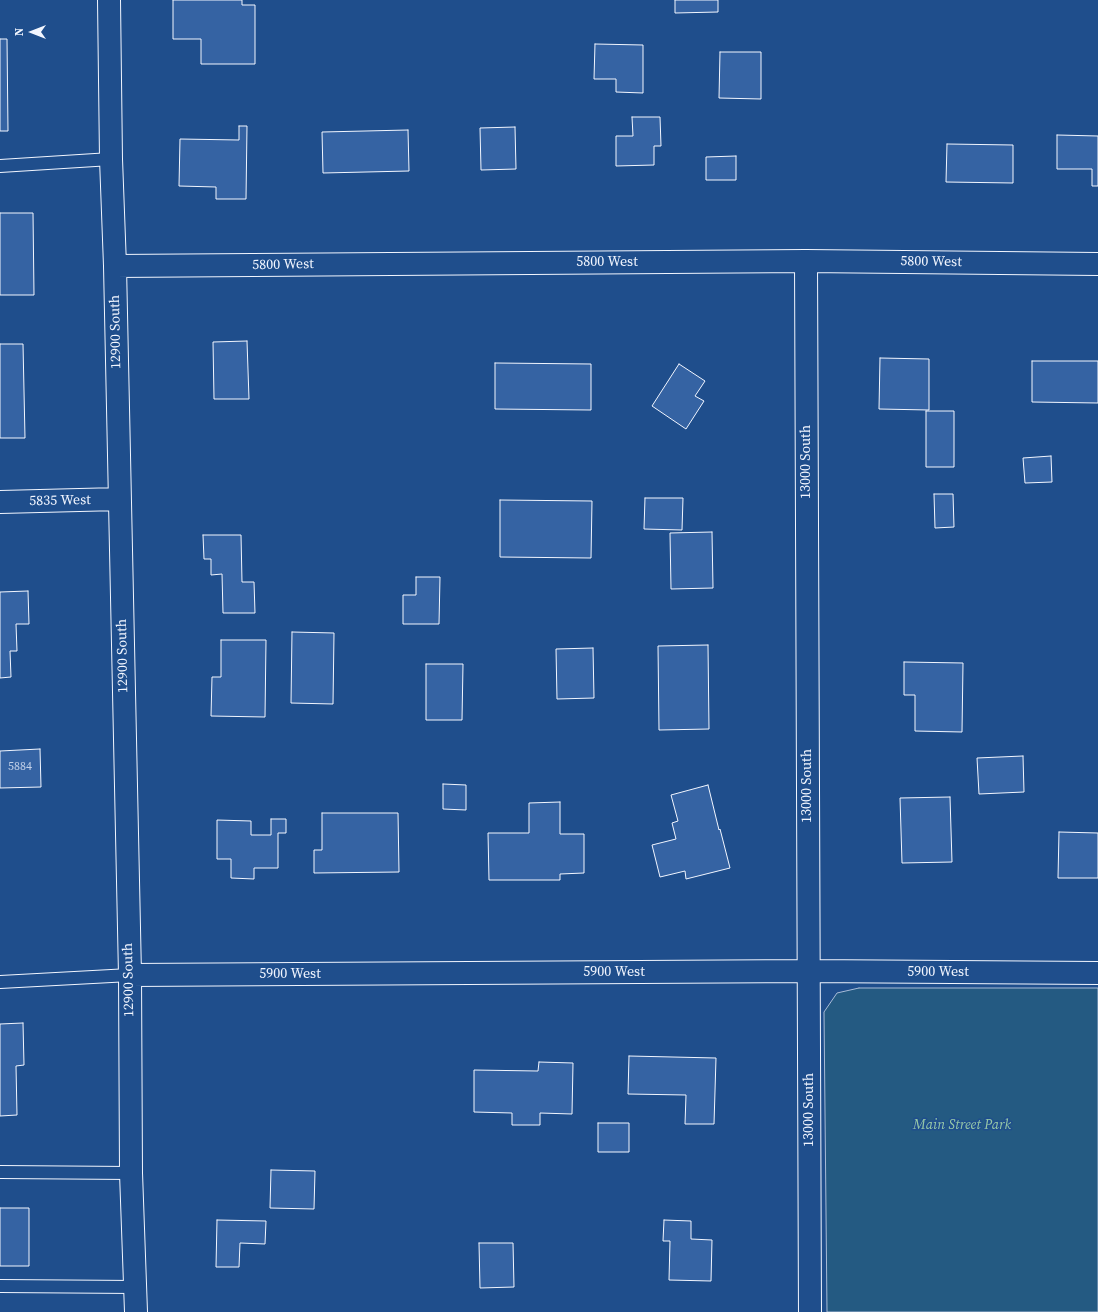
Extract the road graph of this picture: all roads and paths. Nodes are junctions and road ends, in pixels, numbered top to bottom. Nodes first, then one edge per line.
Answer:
1 (109, 0) edge
2 (111, 159) junction
3 (0, 166) edge
4 (806, 261) junction
5 (1098, 264) edge
6 (115, 266) junction
7 (119, 499) junction
8 (0, 502) edge
9 (808, 971) junction
10 (1098, 973) edge
11 (130, 975) junction
12 (0, 982) edge
13 (0, 1172) edge
14 (131, 1173) junction
15 (0, 1286) edge
16 (135, 1287) junction
17 (136, 1312) edge
18 (810, 1312) edge

1 - 2 street, 12900 South
2 - 3 lane
2 - 6 street, 12900 South
4 - 5 street, 5800 West
4 - 6 street, 5800 West
4 - 9 street, 13000 South
6 - 7 street, 12900 South
7 - 8 street, 5835 West
7 - 11 street, 12900 South
9 - 10 street, 5900 West
9 - 11 street, 5900 West
9 - 18 street, 13000 South
11 - 12 lane
11 - 14 street, 12900 South
13 - 14 lane
14 - 16 street, 12900 South
15 - 16 lane
16 - 17 street, 12900 South

